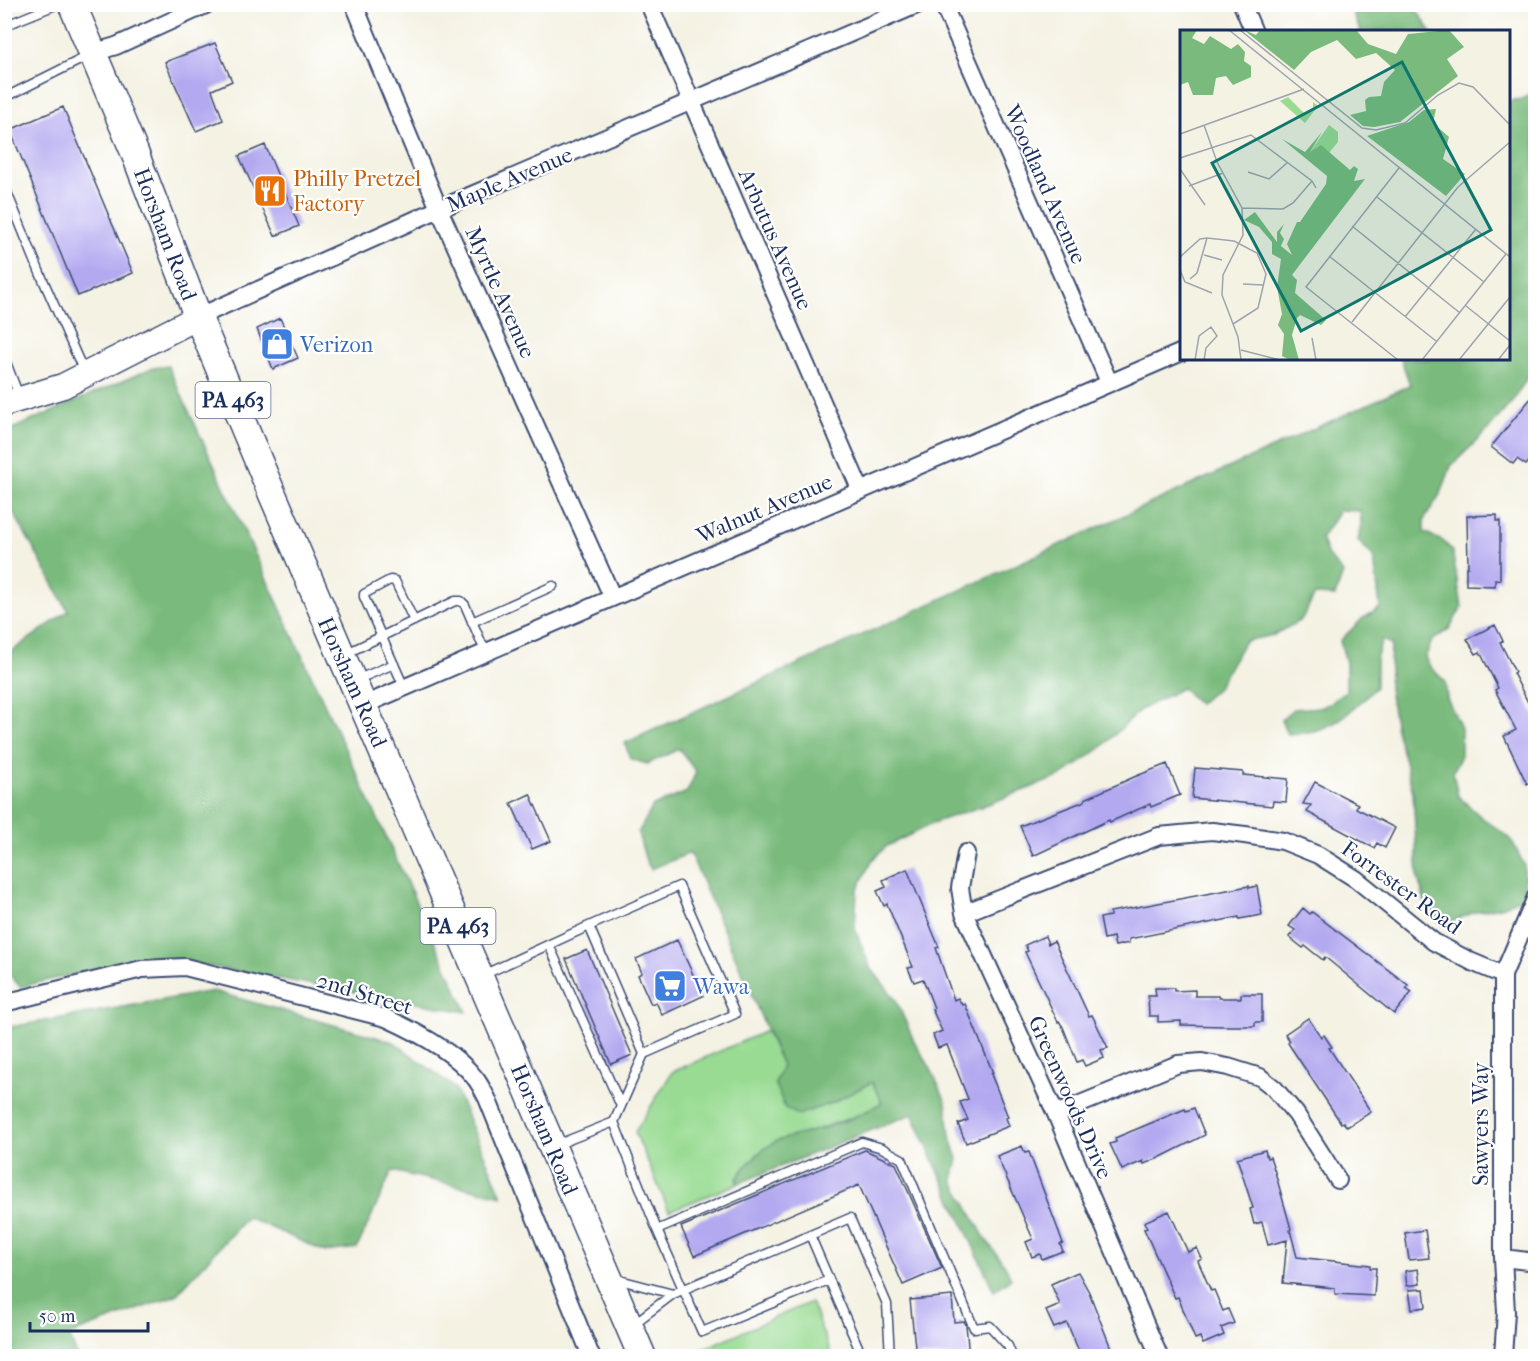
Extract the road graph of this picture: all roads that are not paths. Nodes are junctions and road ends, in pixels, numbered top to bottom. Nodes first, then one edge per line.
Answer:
1 (58, 4) edge
2 (72, 4) edge
3 (208, 4) edge
4 (354, 4) edge
5 (649, 4) edge
6 (919, 4) edge
7 (943, 4) edge
8 (1242, 4) edge
9 (4, 26) edge
10 (1253, 30) edge
11 (92, 53) junction
12 (4, 98) edge
13 (691, 101) junction
14 (4, 185) edge
15 (439, 208) junction
16 (198, 317) junction
17 (1180, 353) edge
18 (4, 357) edge
19 (85, 375) junction
20 (1109, 382) junction
21 (12, 402) edge
22 (861, 491) junction
23 (553, 586) dead end
24 (612, 596) junction
25 (414, 621) junction
26 (472, 622) junction
27 (382, 636) junction
28 (485, 651) junction
29 (342, 656) junction
30 (394, 664) junction
31 (404, 687) junction
32 (359, 693) junction
33 (966, 853) dead end
34 (1536, 897) edge
35 (964, 913) junction
36 (589, 926) junction
37 (549, 945) junction
38 (1503, 975) junction
39 (480, 976) junction
40 (4, 1003) edge
41 (644, 1054) junction
42 (621, 1106) junction
43 (1056, 1114) junction
44 (614, 1122) junction
45 (553, 1147) junction
46 (1338, 1179) dead end
47 (657, 1230) junction
48 (810, 1235) junction
49 (1503, 1258) junction
50 (1536, 1262) edge
51 (609, 1277) junction
52 (829, 1280) junction
53 (683, 1290) junction
54 (673, 1294) junction
55 (629, 1327) junction
56 (591, 1356) edge
57 (642, 1356) edge
58 (862, 1356) edge
59 (890, 1356) edge
60 (1012, 1356) edge
61 (1159, 1356) edge
62 (1503, 1356) edge

1 - 9 lane
2 - 11 main road, Horsham Road / PA 463
3 - 11 street
4 - 15 street, Myrtle Avenue
5 - 13 street, Arbutus Avenue
6 - 13 street, Maple Avenue
7 - 20 street, Woodland Avenue
8 - 10 street
11 - 12 lane
11 - 16 main road, Horsham Road / PA 463
13 - 15 street, Maple Avenue
13 - 22 street, Arbutus Avenue
14 - 19 lane
15 - 16 street, Maple Avenue
15 - 24 street, Myrtle Avenue
16 - 19 street, Maple Avenue
16 - 29 main road, Horsham Road / PA 463
17 - 20 street, Walnut Avenue
18 - 21 lane
19 - 21 street, Maple Avenue
20 - 22 street, Walnut Avenue
22 - 24 street, Walnut Avenue
23 - 26 lane
24 - 28 street, Walnut Avenue
25 - 26 lane
25 - 27 lane
25 - 27 lane
26 - 28 lane
27 - 29 lane
27 - 30 lane
28 - 31 street, Walnut Avenue
29 - 32 main road, Horsham Road / PA 463
30 - 31 lane
30 - 32 lane
31 - 32 street, Walnut Avenue
32 - 39 main road, Horsham Road / PA 463
33 - 35 street, Greenwoods Drive
34 - 38 street, Sawyers Way
35 - 38 street, Forrester Road
35 - 43 street, Greenwoods Drive
36 - 37 lane
36 - 41 lane
36 - 41 lane
37 - 39 lane
37 - 42 lane
38 - 49 street, Sawyers Way
39 - 45 main road, Horsham Road / PA 463
40 - 56 street, 2nd Street
41 - 42 lane
42 - 44 lane
43 - 46 street
43 - 61 street, Greenwoods Drive
44 - 45 lane
44 - 47 lane
45 - 51 main road, Horsham Road / PA 463
47 - 53 lane
47 - 60 lane
48 - 52 lane
48 - 53 lane
48 - 59 lane
49 - 50 street
49 - 62 street, Sawyers Way
51 - 54 lane
51 - 55 main road, Horsham Road / PA 463
52 - 53 lane
52 - 58 lane
53 - 54 lane
54 - 55 lane
55 - 57 main road, Horsham Road / PA 463

